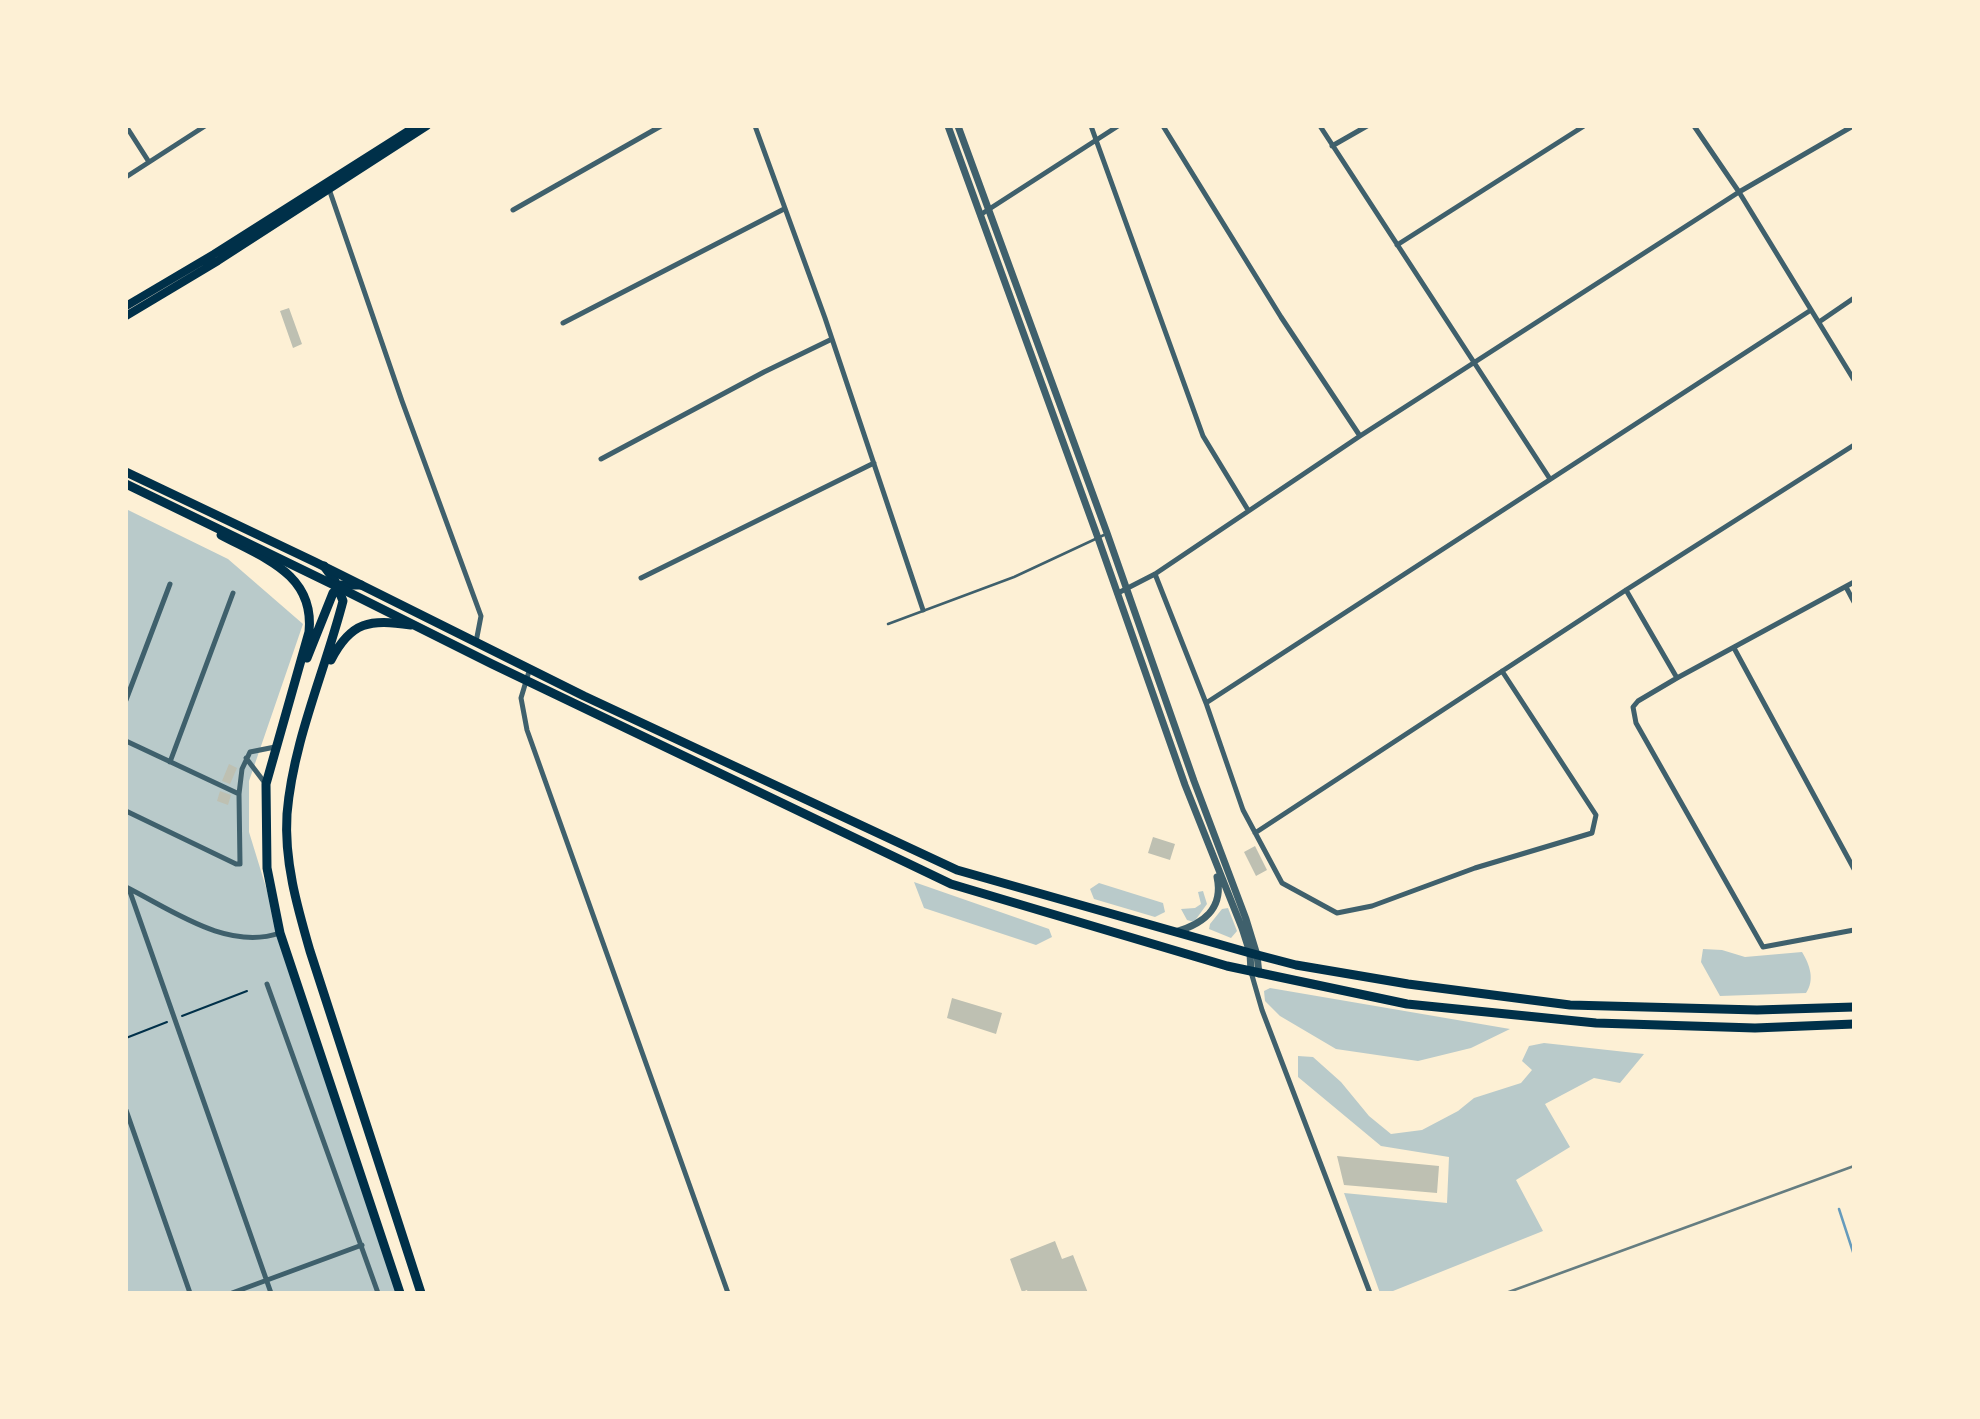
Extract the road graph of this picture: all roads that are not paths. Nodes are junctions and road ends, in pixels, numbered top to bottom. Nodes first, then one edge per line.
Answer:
1 (126, 126) edge
2 (205, 126) edge
3 (416, 126) edge
4 (427, 126) edge
5 (661, 126) edge
6 (755, 126) edge
7 (948, 126) edge
8 (958, 126) edge
9 (1091, 126) edge
10 (1118, 126) edge
11 (1163, 126) edge
12 (1320, 126) edge
13 (1367, 126) edge
14 (1584, 126) edge
15 (1694, 126) edge
16 (1853, 126) edge
17 (1096, 140) junction
18 (1332, 146) junction
19 (149, 162) junction
20 (126, 177) edge
21 (328, 186) junction
22 (1739, 192) junction
23 (513, 209) dead end
24 (784, 209) junction
25 (988, 209) junction
26 (980, 215) junction
27 (1397, 245) junction
28 (1854, 298) edge
29 (126, 306) edge
30 (1811, 310) junction
31 (126, 316) edge
32 (1819, 322) junction
33 (564, 323) dead end
34 (832, 339) junction
35 (1474, 364) junction
36 (1854, 380) edge
37 (1360, 436) junction
38 (1854, 445) edge
39 (601, 459) dead end
40 (873, 463) junction
41 (126, 472) edge
42 (1550, 479) junction
43 (126, 484) edge
44 (174, 508) junction
45 (1248, 510) junction
46 (1107, 533) junction
47 (1098, 538) junction
48 (324, 566) junction
49 (1155, 574) junction
50 (641, 578) dead end
51 (1854, 582) edge
52 (170, 584) dead end
53 (363, 585) junction
54 (1846, 586) junction
55 (338, 587) junction
56 (1127, 590) junction
57 (1626, 590) junction
58 (233, 593) dead end
59 (1118, 593) junction
60 (1854, 602) edge
61 (923, 610) junction
62 (888, 624) dead end
63 (416, 626) junction
64 (476, 642) junction
65 (1734, 648) junction
66 (530, 668) junction
67 (1502, 671) junction
68 (1677, 678) junction
69 (526, 680) junction
70 (319, 684) junction
71 (126, 700) edge
72 (1206, 703) junction
73 (280, 730) junction
74 (126, 741) edge
75 (275, 747) junction
76 (246, 758) junction
77 (170, 762) junction
78 (266, 784) junction
79 (239, 793) junction
80 (126, 811) edge
81 (1255, 833) junction
82 (1213, 856) junction
83 (1854, 869) edge
84 (128, 888) edge
85 (1854, 930) edge
86 (1175, 932) junction
87 (280, 933) junction
88 (1253, 954) junction
89 (1255, 976) junction
90 (267, 984) dead end
91 (1854, 1007) edge
92 (1854, 1024) edge
93 (126, 1110) edge
94 (362, 1245) junction
95 (266, 1280) junction
96 (190, 1293) edge
97 (232, 1293) edge
98 (271, 1293) edge
99 (378, 1293) edge
100 (400, 1293) edge
101 (421, 1293) edge
102 (728, 1293) edge
103 (1370, 1293) edge

1 - 19 street
2 - 19 street
3 - 21 main road
4 - 21 main road
5 - 23 street
6 - 24 street
7 - 26 street
8 - 25 street
9 - 17 street
10 - 17 street
11 - 37 street
12 - 18 street
13 - 18 street
14 - 27 street
15 - 22 street
16 - 22 street
17 - 25 street
17 - 45 street
18 - 27 street
19 - 20 street
21 - 29 main road
21 - 31 main road
21 - 64 street
22 - 30 street
22 - 35 street
24 - 33 street
24 - 34 street
25 - 26 street
25 - 46 street
26 - 47 street
27 - 35 street
28 - 32 street
30 - 32 street
30 - 42 street
32 - 36 street
34 - 39 street
34 - 40 street
35 - 37 street
35 - 42 street
37 - 45 street
38 - 57 street
40 - 50 street
40 - 61 street
41 - 48 main road
42 - 72 street
43 - 44 main road
44 - 55 main road
44 - 73 main road
45 - 49 street
46 - 47 lane
46 - 56 street
47 - 59 street
47 - 61 lane
48 - 53 main road
48 - 55 main road
49 - 56 street
49 - 72 street
51 - 54 street
52 - 71 street
53 - 55 main road
53 - 64 main road
54 - 60 street
54 - 65 street
55 - 63 main road
55 - 70 main road
55 - 73 main road
56 - 59 street
56 - 88 street
57 - 67 street
57 - 68 street
58 - 77 street
59 - 82 street
61 - 62 lane
63 - 69 main road
63 - 70 main road
64 - 66 main road
65 - 68 street
65 - 83 street
66 - 69 street
66 - 86 main road
67 - 81 street
67 - 81 street
68 - 85 street
69 - 89 main road
69 - 102 street
70 - 101 main road
72 - 81 street
73 - 75 main road
74 - 77 street
75 - 76 street
75 - 78 main road
76 - 78 street
76 - 79 street
77 - 79 street
78 - 87 main road
79 - 80 street
82 - 86 street
82 - 88 street
84 - 87 street
84 - 95 street
86 - 88 main road
87 - 100 main road
88 - 89 street
88 - 91 main road
89 - 92 main road
89 - 103 street
90 - 94 street
93 - 96 street
94 - 95 street
94 - 99 street
95 - 97 street
95 - 98 street

